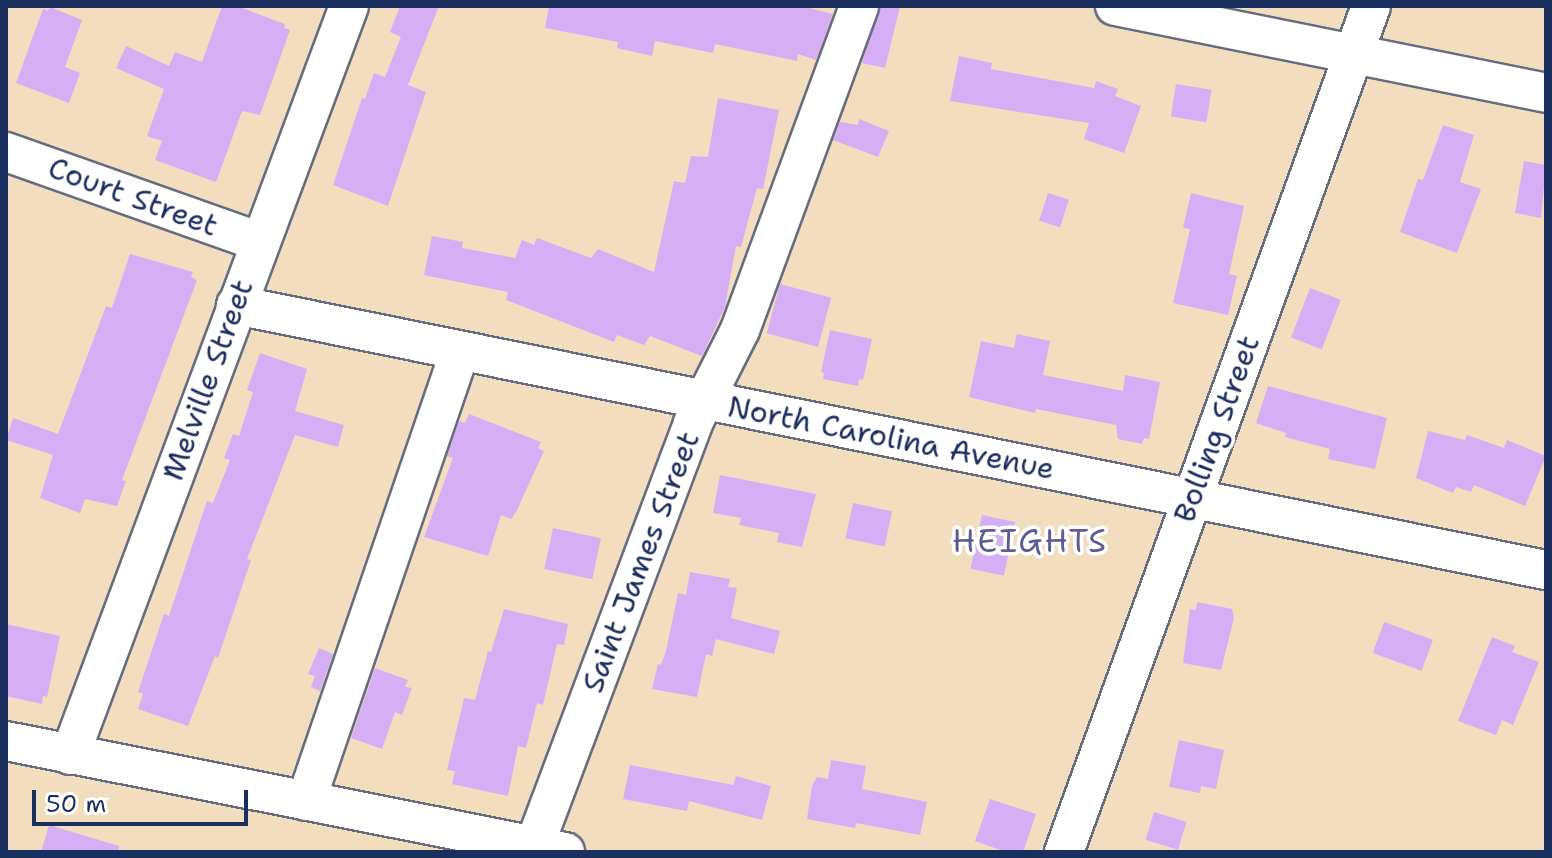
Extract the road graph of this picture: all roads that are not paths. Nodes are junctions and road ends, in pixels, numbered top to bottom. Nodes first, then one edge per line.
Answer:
1 (349, 6) edge
2 (859, 6) edge
3 (1115, 6) edge
4 (1371, 6) edge
5 (1354, 54) junction
6 (1546, 93) edge
7 (6, 152) edge
8 (260, 242) junction
9 (236, 305) junction
10 (460, 352) junction
11 (705, 401) junction
12 (1192, 499) junction
13 (1546, 570) edge
14 (6, 741) edge
15 (70, 755) junction
16 (306, 801) junction
17 (544, 850) edge
18 (1064, 852) edge

1 - 8 street, Melville Street
2 - 11 street, Saint James Street
3 - 5 street
4 - 5 street, Bolling Street
5 - 6 street
5 - 12 street, Bolling Street
7 - 8 street, Court Street
8 - 9 street, Melville Street
9 - 10 street, North Carolina Avenue
9 - 15 street, Melville Street
10 - 11 street, North Carolina Avenue
10 - 16 street
11 - 12 street, North Carolina Avenue
11 - 17 street, Saint James Street
12 - 13 street, North Carolina Avenue
12 - 18 street, Bolling Street
14 - 15 street
15 - 16 street
16 - 17 street

